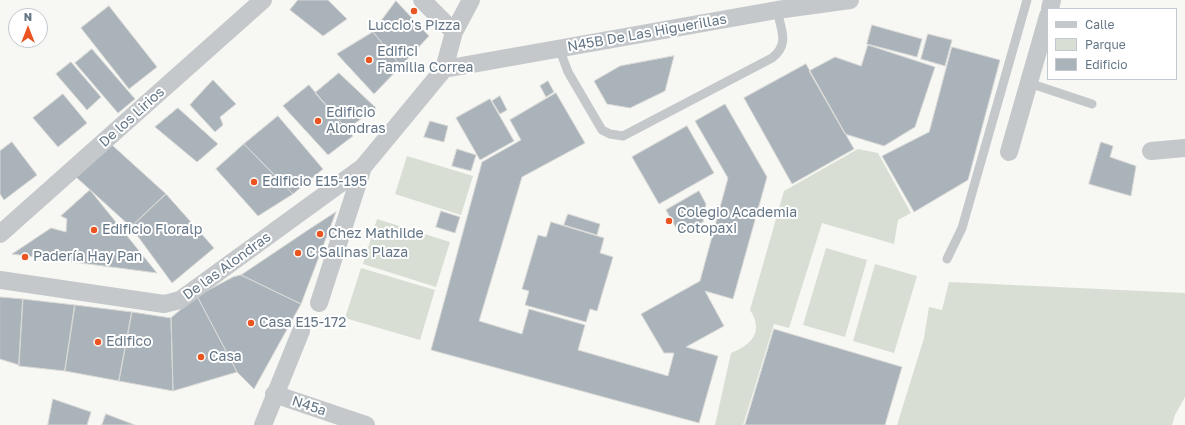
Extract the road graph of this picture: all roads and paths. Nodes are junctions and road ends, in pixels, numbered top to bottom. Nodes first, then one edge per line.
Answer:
1 (263, 0) edge
2 (422, 0) edge
3 (471, 0) edge
4 (850, 0) edge
5 (1027, 0) edge
6 (777, 10) junction
7 (1047, 20) edge
8 (454, 32) junction
9 (558, 48) junction
10 (444, 69) junction
11 (1029, 83) junction
12 (1092, 104) dead end
13 (1185, 148) edge
14 (1151, 151) dead end
15 (1009, 152) dead end
16 (362, 167) junction
17 (0, 234) edge
18 (947, 259) dead end
19 (0, 280) edge
20 (319, 303) dead end
21 (301, 331) dead end
22 (274, 394) junction
23 (264, 425) edge
24 (366, 425) edge

1 - 17 street, De los Lirios
2 - 8 street
3 - 8 street, De las Alondras
4 - 6 street, N45B De Las Higuerillas
5 - 18 lane
6 - 9 street, N45B De Las Higuerillas
6 - 9 lane
7 - 11 street
8 - 10 street, De las Alondras
9 - 10 street, N45B De Las Higuerillas
10 - 16 street, De las Alondras
11 - 12 lane
11 - 15 street
13 - 14 street
16 - 19 street, De las Alondras
16 - 20 street, De las Alondras
21 - 22 street
22 - 23 street
22 - 24 street, N45a

